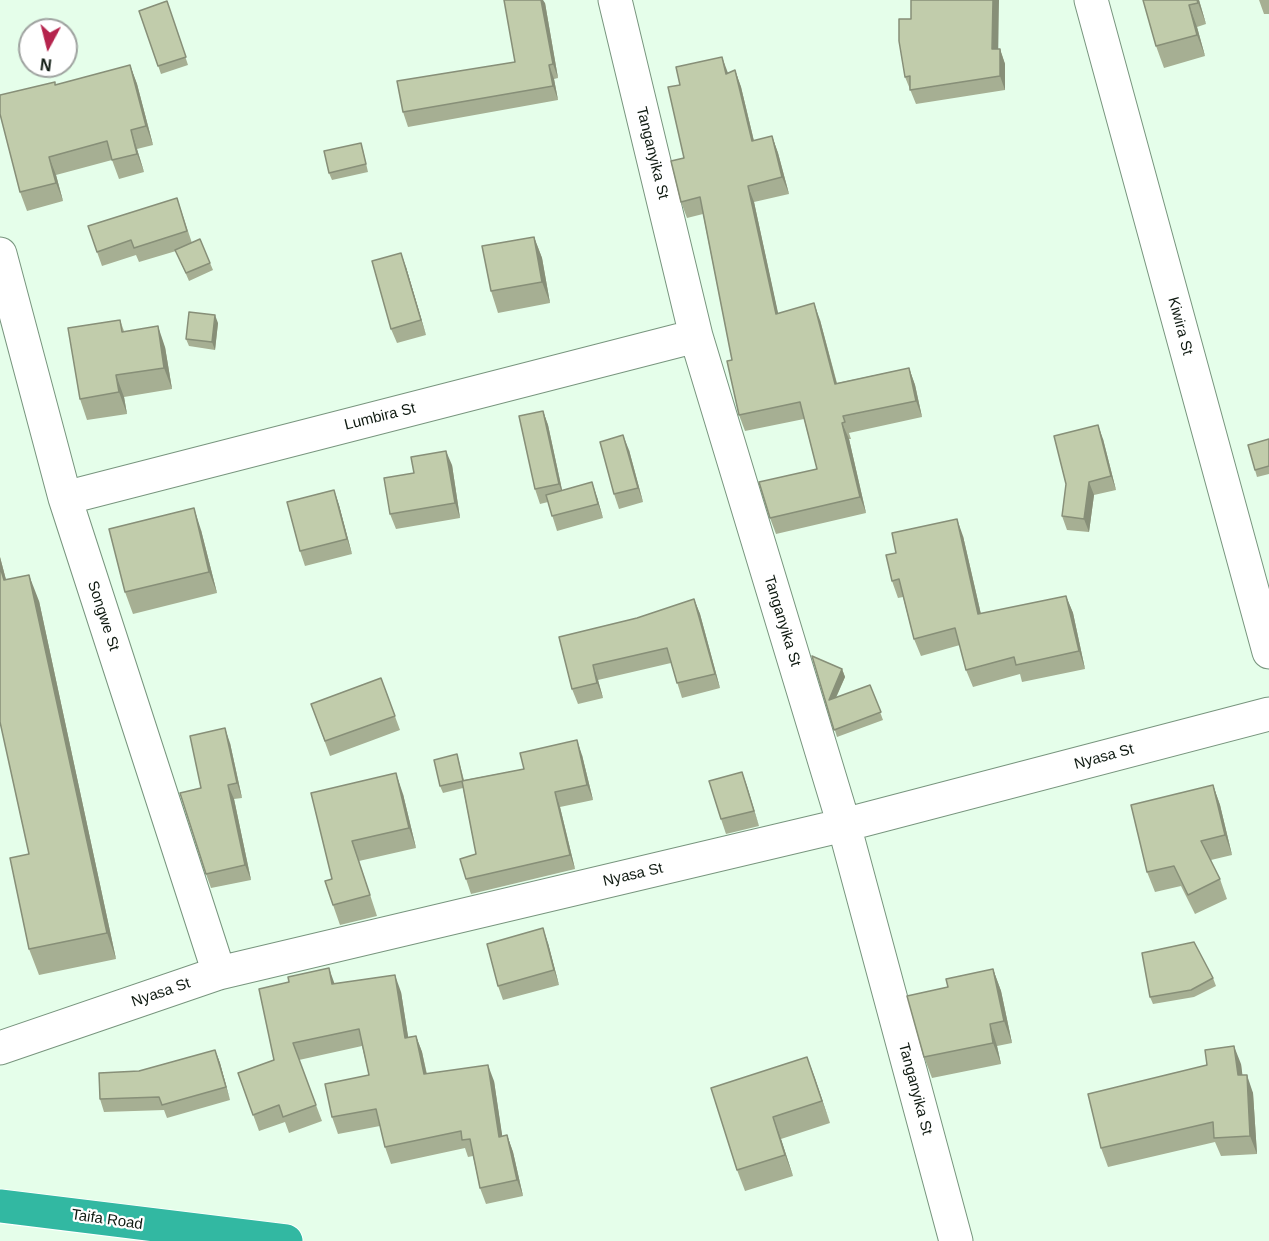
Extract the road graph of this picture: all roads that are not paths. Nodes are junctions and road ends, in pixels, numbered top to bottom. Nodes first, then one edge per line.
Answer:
1 (615, 0) edge
2 (1092, 0) edge
3 (0, 254) edge
4 (696, 336) junction
5 (65, 498) junction
6 (1269, 652) edge
7 (1269, 714) edge
8 (844, 825) junction
9 (219, 973) junction
10 (0, 1048) edge
11 (0, 1206) edge
12 (286, 1241) edge
13 (956, 1241) edge

1 - 4 street, Tanganyika St
2 - 6 street, Kiwira St
3 - 5 street, Songwe St
4 - 5 street, Lumbira St
4 - 8 street, Tanganyika St
5 - 9 street, Songwe St
7 - 8 street, Nyasa St
8 - 9 street, Nyasa St
8 - 13 street, Tanganyika St
9 - 10 street, Nyasa St
11 - 12 highway, Taifa Road

